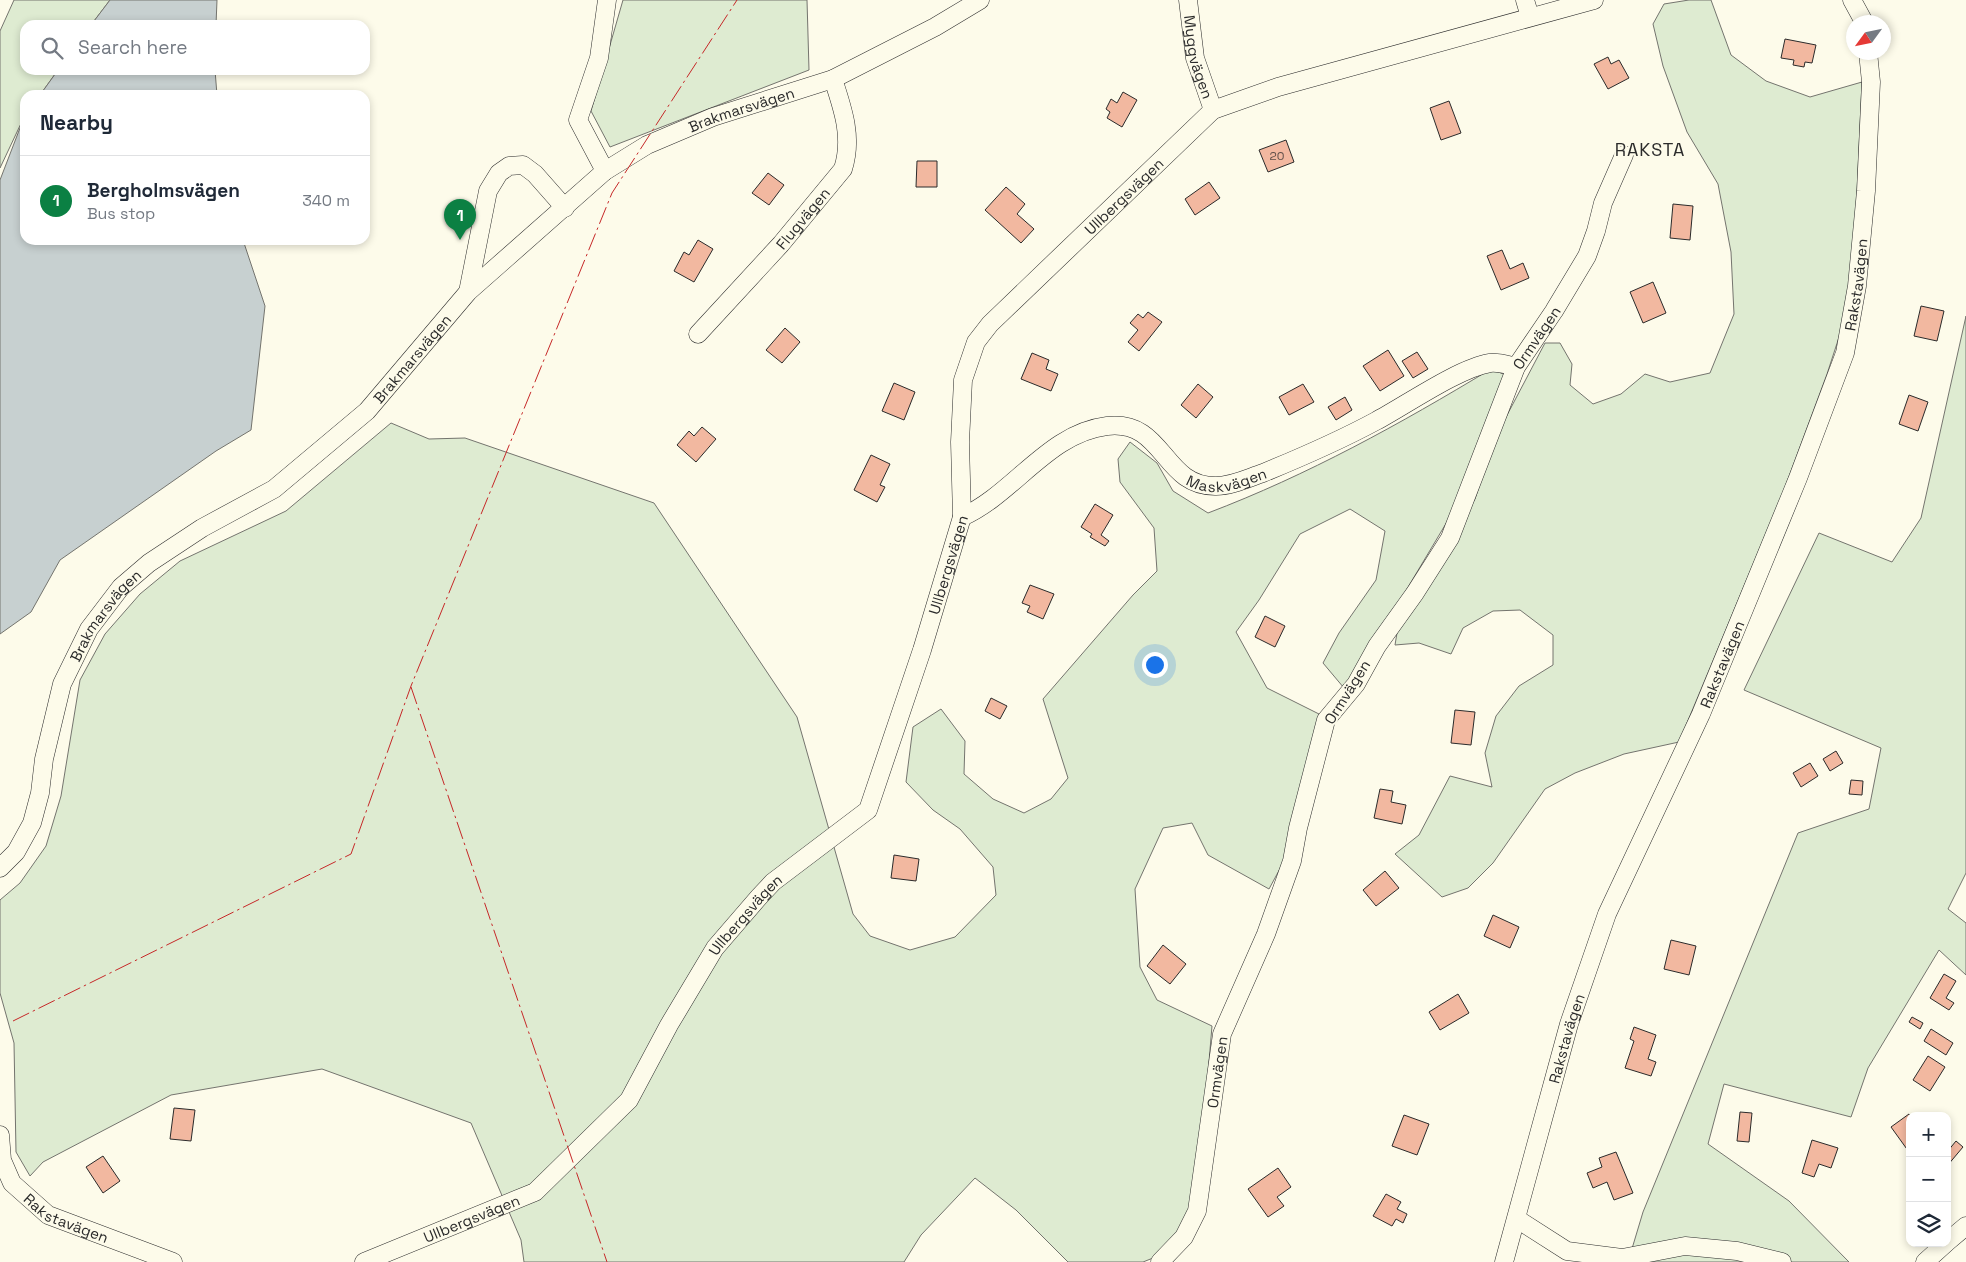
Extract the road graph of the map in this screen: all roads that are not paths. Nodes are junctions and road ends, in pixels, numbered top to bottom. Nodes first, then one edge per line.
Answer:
1 (607, 0) edge
2 (980, 0) edge
3 (1188, 0) edge
4 (1525, 0) edge
5 (1594, 0) edge
6 (1852, 0) edge
7 (1860, 15) edge
8 (1530, 17) junction
9 (1869, 60) edge
10 (833, 79) junction
11 (1213, 110) junction
12 (1624, 155) dead end
13 (605, 171) junction
14 (565, 208) junction
15 (468, 292) junction
16 (698, 334) dead end
17 (1516, 367) junction
18 (962, 517) junction
19 (0, 868) edge
20 (0, 1136) edge
21 (1517, 1219) junction
22 (1966, 1226) edge
23 (1951, 1239) edge
24 (1942, 1247) edge
25 (173, 1262) edge
26 (364, 1262) edge
27 (1160, 1262) edge
28 (1504, 1262) edge
29 (1782, 1262) edge
30 (1925, 1262) edge

1 - 13 street
2 - 10 street, Brakmarsvägen
3 - 11 street, Myggvägen
4 - 8 street
5 - 8 street, Ullbergsvägen
6 - 7 street
8 - 11 street, Ullbergsvägen
9 - 21 street, Rakstavägen
10 - 13 street, Brakmarsvägen
10 - 16 street, Flugvägen
11 - 18 street, Ullbergsvägen
12 - 17 street, Ormvägen
13 - 14 street, Brakmarsvägen
14 - 15 street, Brakmarsvägen
14 - 15 street
15 - 19 street, Brakmarsvägen
17 - 18 street, Maskvägen
17 - 27 street, Ormvägen
18 - 26 street, Ullbergsvägen
20 - 25 street, Rakstavägen
21 - 28 street, Rakstavägen
21 - 29 street
22 - 23 street
24 - 30 street

